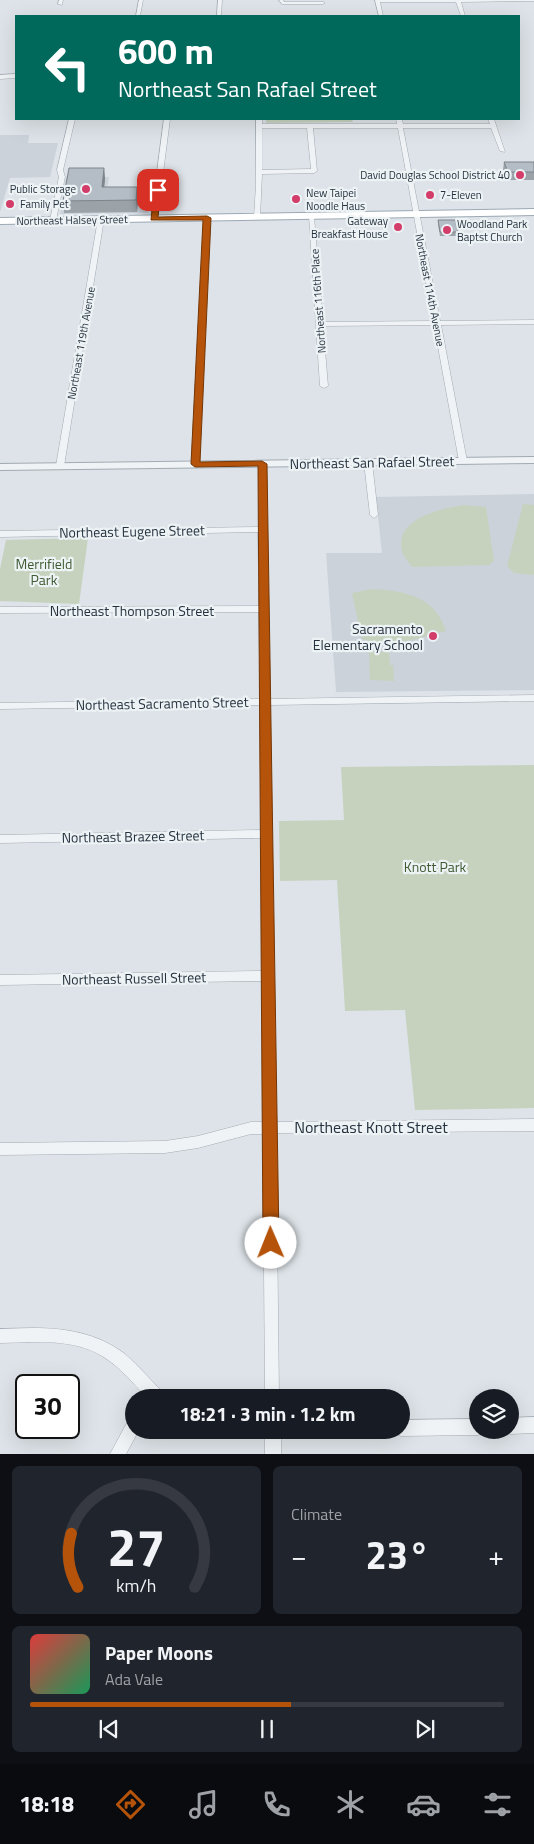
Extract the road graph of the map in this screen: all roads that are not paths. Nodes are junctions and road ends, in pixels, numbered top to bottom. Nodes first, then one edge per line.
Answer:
1 (141, 0) edge
2 (220, 0) edge
3 (377, 0) edge
4 (458, 0) edge
5 (505, 0) edge
6 (534, 0) edge
7 (282, 2) edge
8 (323, 3) dead end
9 (138, 15) edge
10 (220, 15) edge
11 (382, 15) edge
12 (463, 15) edge
13 (15, 76) edge
14 (0, 77) edge
15 (72, 120) edge
16 (167, 120) edge
17 (490, 120) edge
18 (259, 122) edge
19 (400, 122) edge
20 (310, 126) junction
21 (493, 126) junction
22 (503, 151) dead end
23 (259, 172) junction
24 (534, 212) edge
25 (416, 215) junction
26 (257, 217) junction
27 (312, 217) junction
28 (534, 217) edge
29 (207, 218) junction
30 (101, 219) junction
31 (154, 219) junction
32 (53, 220) junction
33 (0, 221) edge
34 (534, 322) edge
35 (437, 323) junction
36 (320, 324) junction
37 (324, 386) dead end
38 (534, 460) edge
39 (463, 461) junction
40 (368, 462) junction
41 (195, 464) junction
42 (262, 464) junction
43 (60, 466) junction
44 (0, 467) edge
45 (374, 515) dead end
46 (263, 529) junction
47 (0, 534) edge
48 (264, 609) junction
49 (0, 610) edge
50 (534, 698) edge
51 (265, 702) junction
52 (0, 706) edge
53 (266, 834) junction
54 (0, 839) edge
55 (268, 976) junction
56 (0, 980) edge
57 (534, 1125) edge
58 (270, 1127) junction
59 (0, 1149) edge
60 (0, 1336) edge
61 (147, 1389) edge
62 (272, 1389) edge
63 (534, 1425) edge
64 (469, 1426) edge
65 (519, 1426) edge
66 (410, 1428) edge
67 (126, 1439) edge
68 (273, 1439) edge
69 (118, 1454) edge
70 (273, 1454) edge

1 - 9 street
2 - 10 street
3 - 4 street
3 - 11 street
4 - 5 street
4 - 12 street
5 - 6 street
7 - 8 street
13 - 14 street
15 - 32 street
16 - 31 street
17 - 21 street
18 - 20 street
18 - 23 street
19 - 20 street
19 - 21 street
19 - 25 street, Northeast 114th Avenue
20 - 23 street
21 - 22 street
23 - 26 street
24 - 25 main road, Northeast Halsey Street
25 - 27 main road, Northeast Halsey Street
25 - 28 main road
25 - 35 street, Northeast 114th Avenue
26 - 27 main road, Northeast Halsey Street
26 - 29 main road, Northeast Halsey Street
27 - 36 street, Northeast 116th Place
29 - 31 main road, Northeast Halsey Street
29 - 41 street
30 - 31 main road, Northeast Halsey Street
30 - 32 main road, Northeast Halsey Street
30 - 43 street, Northeast 119th Avenue
32 - 33 main road, Northeast Halsey Street
34 - 35 street
35 - 36 street
35 - 39 street, Northeast 114th Avenue
36 - 37 street, Northeast 116th Place
38 - 39 street, Northeast San Rafael Street
39 - 40 street, Northeast San Rafael Street
40 - 42 street, Northeast San Rafael Street
40 - 45 street
41 - 42 street, Northeast San Rafael Street
41 - 43 street, Northeast San Rafael Street
42 - 46 street
43 - 44 street, Northeast San Rafael Street
46 - 47 street, Northeast Eugene Street
46 - 48 street
48 - 49 street, Northeast Thompson Street
48 - 51 street
50 - 51 street, Northeast Sacramento Street
51 - 52 street, Northeast Sacramento Street
51 - 53 street
53 - 54 street, Northeast Brazee Street
53 - 55 street
55 - 56 street, Northeast Russell Street
55 - 58 street
57 - 58 street, Northeast Knott Street
58 - 59 street, Northeast Knott Street
58 - 62 street
60 - 61 street
63 - 65 street
64 - 66 street
67 - 69 street
68 - 70 street

